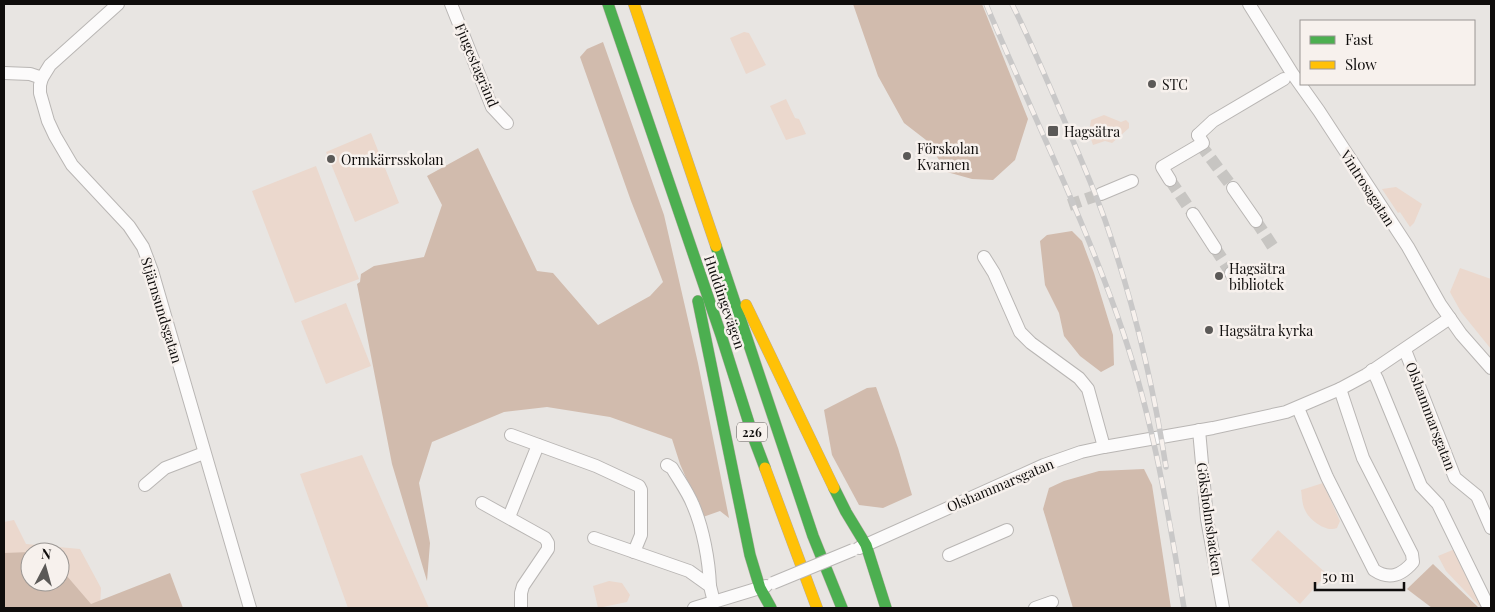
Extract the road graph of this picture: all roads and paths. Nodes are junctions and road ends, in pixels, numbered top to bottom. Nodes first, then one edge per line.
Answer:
1 (118, 4) edge
2 (451, 4) edge
3 (608, 4) edge
4 (634, 4) edge
5 (1250, 4) edge
6 (4, 73) edge
7 (42, 78) junction
8 (1284, 79) dead end
9 (1300, 85) edge
10 (1300, 85) edge
11 (507, 123) dead end
12 (1170, 180) tunnel mouth
13 (1132, 181) dead end
14 (1233, 188) tunnel mouth
15 (1101, 194) tunnel mouth
16 (1193, 214) tunnel mouth
17 (1256, 221) tunnel mouth
18 (1215, 248) tunnel mouth
19 (693, 254) junction
20 (984, 257) dead end
21 (727, 279) junction
22 (1450, 318) junction
23 (1405, 350) junction
24 (1491, 368) edge
25 (1372, 370) junction
26 (1340, 389) junction
27 (1298, 408) junction
28 (1199, 430) junction
29 (511, 435) dead end
30 (538, 445) junction
31 (1104, 447) junction
32 (204, 453) junction
33 (667, 465) dead end
34 (144, 485) dead end
35 (482, 503) dead end
36 (509, 517) junction
37 (1491, 528) edge
38 (1007, 530) dead end
39 (594, 538) dead end
40 (866, 545) junction
41 (634, 552) junction
42 (949, 555) dead end
43 (710, 586) junction
44 (760, 588) junction
45 (714, 602) junction
46 (1052, 602) dead end
47 (250, 608) edge
48 (521, 608) edge
49 (694, 608) edge
50 (771, 608) edge
51 (817, 608) edge
52 (842, 608) edge
53 (886, 608) edge
54 (1035, 608) edge
55 (1224, 608) edge
56 (1489, 608) edge

1 - 7 street
2 - 11 street, Fjugestagränd
3 - 19 main road, Huddingevägen / 226
4 - 21 main road, Huddingevägen / 226
5 - 9 street, Vintrosagatan
6 - 7 street
7 - 32 street, Stjärnsundsgatan
8 - 12 street
10 - 22 street, Vintrosagatan
13 - 15 street
14 - 17 street
16 - 18 street
19 - 44 main road
19 - 51 main road, Huddingevägen / 226
20 - 31 street
21 - 40 main road
21 - 52 main road, Huddingevägen / 226
22 - 23 street, Olshammarsgatan
22 - 24 street, Vintrosagatan
23 - 25 street, Olshammarsgatan
23 - 37 street, Olshammarsgatan
25 - 26 street, Olshammarsgatan
25 - 56 street
26 - 27 street, Olshammarsgatan
26 - 27 street
27 - 28 street, Olshammarsgatan
28 - 31 street, Olshammarsgatan
28 - 55 street, Göksholmsbacken
29 - 30 street
30 - 36 street
30 - 41 street
31 - 40 street, Olshammarsgatan
32 - 34 street
32 - 47 street, Stjärnsundsgatan
33 - 43 street
35 - 36 street
36 - 48 street
38 - 42 street
39 - 41 street
40 - 44 street, Olshammarsgatan, bridge
40 - 53 main road
41 - 43 street
43 - 45 street
44 - 45 street, Olshammarsgatan
44 - 50 main road
45 - 49 street, Olshammarsgatan
46 - 54 street

